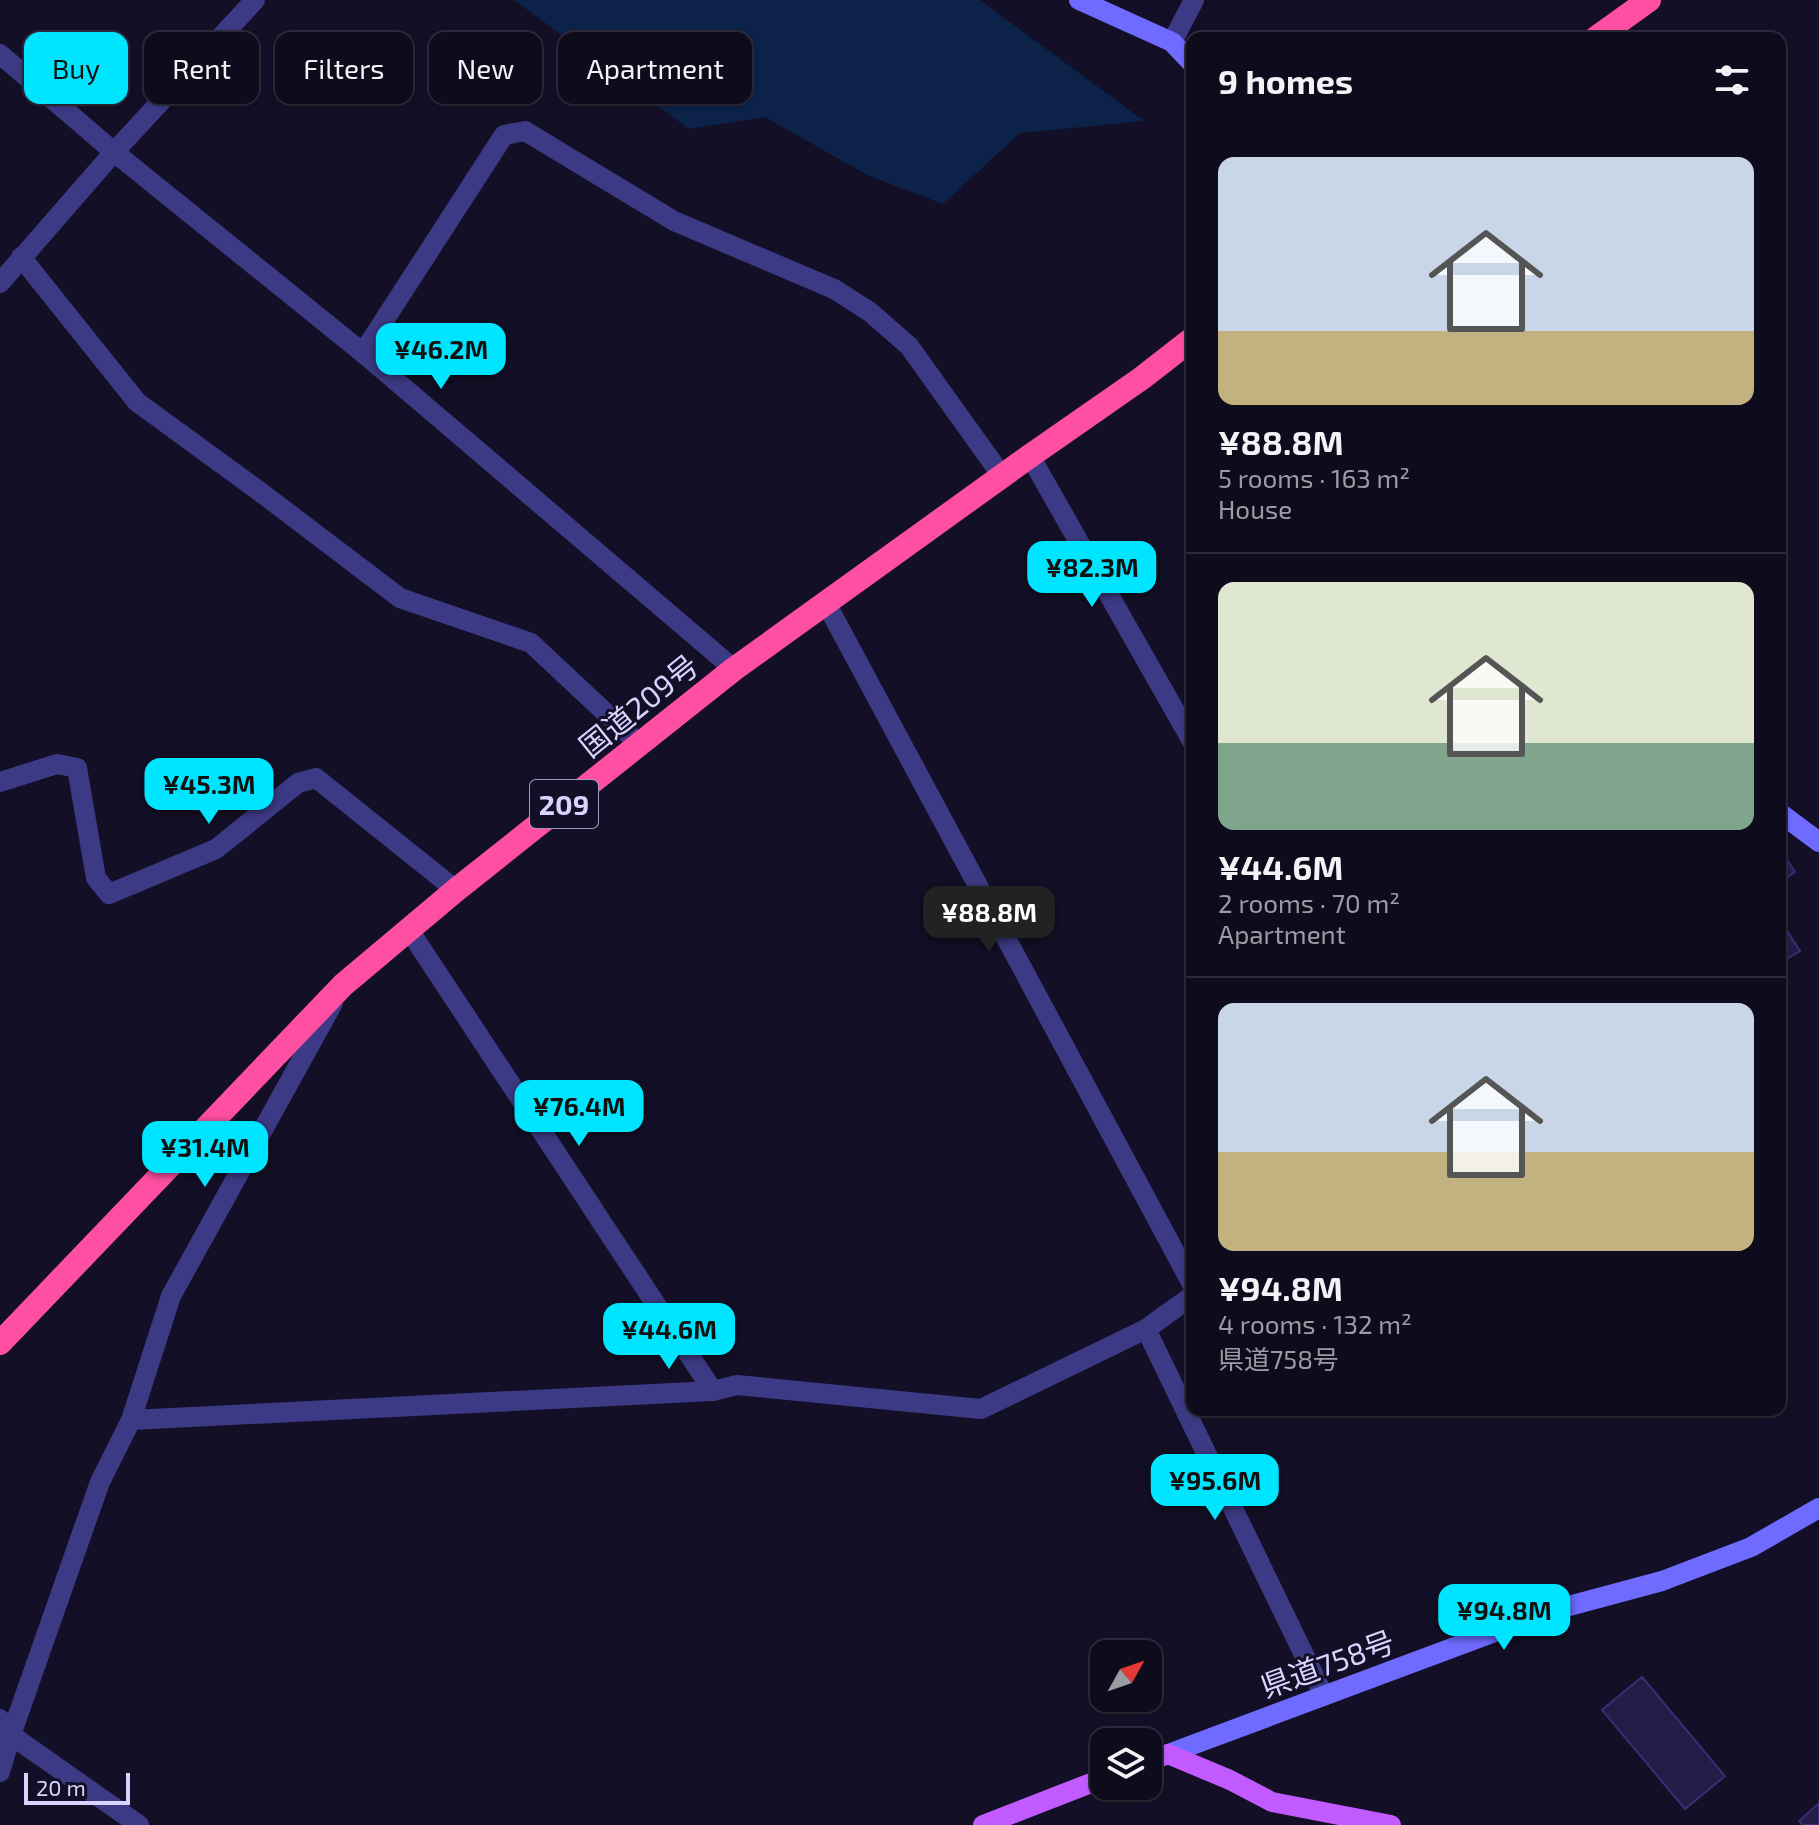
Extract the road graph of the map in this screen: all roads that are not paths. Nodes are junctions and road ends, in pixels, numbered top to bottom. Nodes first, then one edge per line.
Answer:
1 (255, 0) edge
2 (1079, 0) edge
3 (1194, 0) edge
4 (1649, 0) edge
5 (1604, 32) edge
6 (1172, 42) junction
7 (0, 54) edge
8 (1186, 57) edge
9 (114, 152) junction
10 (21, 257) junction
11 (0, 283) edge
12 (1186, 344) edge
13 (363, 353) junction
14 (1030, 456) junction
15 (1002, 476) junction
16 (826, 603) junction
17 (734, 669) junction
18 (1186, 730) edge
19 (640, 745) junction
20 (0, 782) edge
21 (1786, 817) edge
22 (1819, 842) edge
23 (456, 890) junction
24 (409, 930) junction
25 (343, 985) junction
26 (1186, 1273) edge
27 (1186, 1300) edge
28 (1146, 1329) junction
29 (0, 1343) edge
30 (713, 1391) junction
31 (1186, 1411) edge
32 (1188, 1416) edge
33 (131, 1420) junction
34 (1819, 1508) edge
35 (1324, 1696) junction
36 (6, 1727) edge
37 (1168, 1754) junction
38 (1162, 1756) edge
39 (0, 1772) edge
40 (1090, 1783) edge
41 (139, 1825) edge
42 (983, 1825) edge
43 (1391, 1825) edge

1 - 9 street
2 - 6 main road
3 - 6 street
4 - 5 highway
6 - 8 main road
7 - 9 street
9 - 10 street
9 - 13 street
10 - 11 street
10 - 19 street
12 - 14 highway, 国道209号 / 209
13 - 15 street
13 - 17 street
14 - 15 highway, 国道209号 / 209
14 - 18 street
15 - 16 highway, 国道209号 / 209
16 - 17 highway, 国道209号 / 209
16 - 26 street
17 - 19 highway, 国道209号 / 209
19 - 23 highway, 国道209号 / 209
20 - 23 street
21 - 22 main road
23 - 24 highway, 国道209号 / 209
24 - 25 highway, 国道209号 / 209
24 - 30 street
25 - 29 highway, 国道209号 / 209
25 - 33 street
27 - 28 street
28 - 30 street
28 - 31 street
30 - 33 street
32 - 35 street
33 - 36 street
34 - 35 main road, 県道758号
35 - 37 main road, 県道758号
36 - 39 street
36 - 41 street
37 - 38 main road
37 - 43 main road
40 - 42 main road

